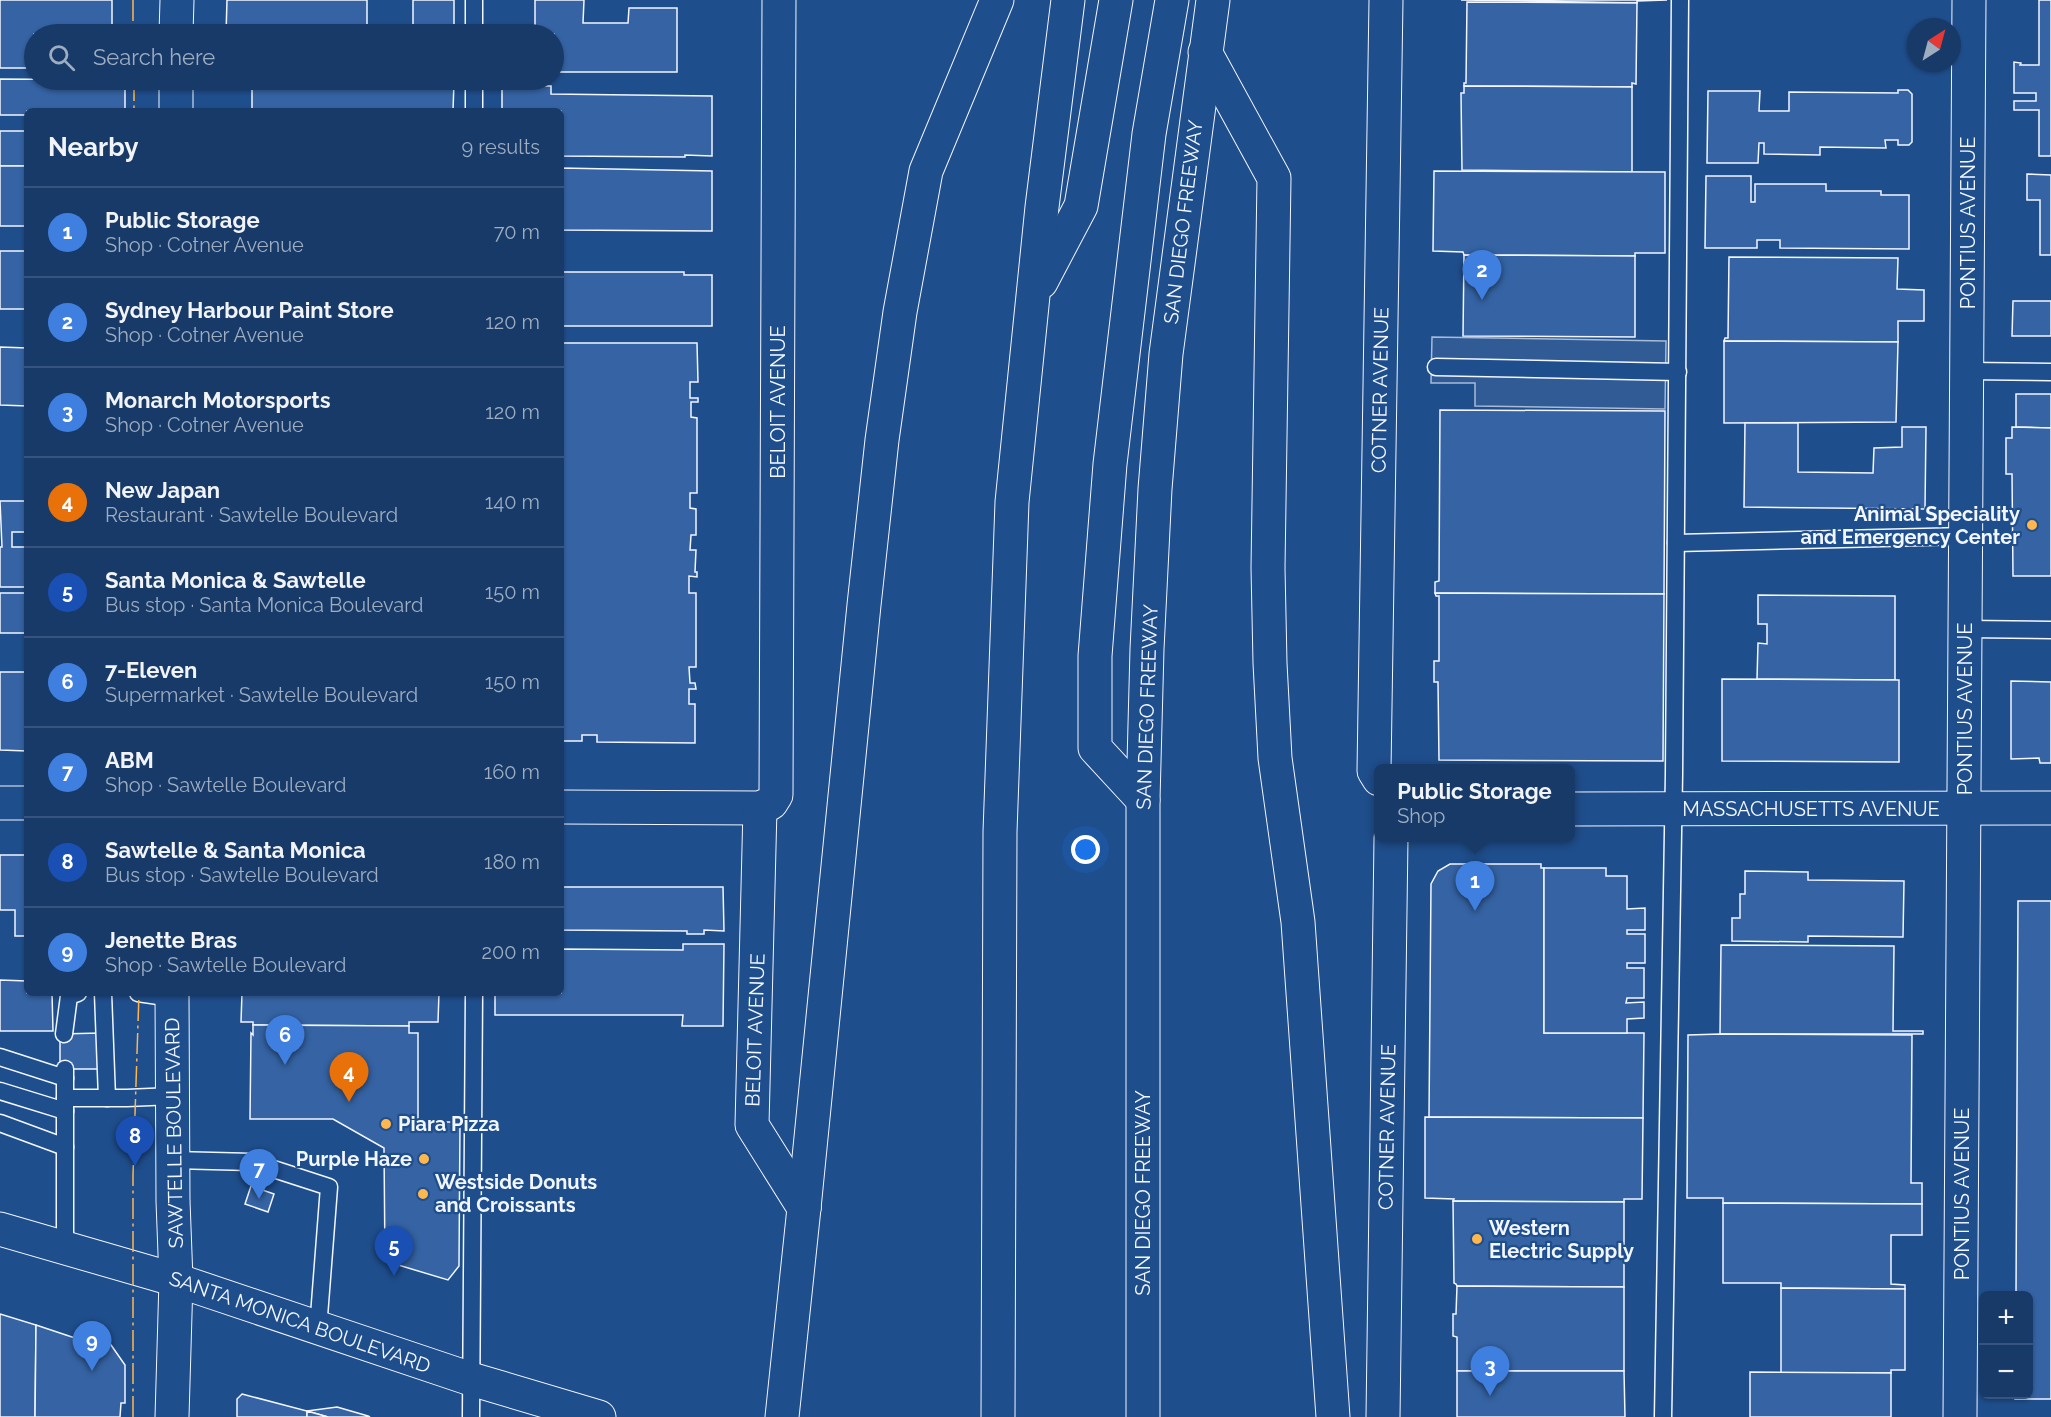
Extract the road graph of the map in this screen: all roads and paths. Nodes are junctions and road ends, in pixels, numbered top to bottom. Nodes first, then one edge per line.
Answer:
1 (177, 0) edge
2 (474, 0) edge
3 (779, 0) edge
4 (997, 0) edge
5 (1068, 0) edge
6 (1116, 0) edge
7 (1172, 0) edge
8 (1212, 0) edge
9 (1386, 0) edge
10 (1680, 0) edge
11 (1969, 0) edge
12 (176, 24) edge
13 (474, 24) edge
14 (1205, 52) junction
15 (176, 90) edge
16 (474, 90) edge
17 (176, 108) edge
18 (474, 108) edge
19 (1033, 297) junction
20 (1436, 367) dead end
21 (1967, 371) junction
22 (1678, 372) junction
23 (2051, 372) edge
24 (1966, 536) junction
25 (1676, 543) junction
26 (1966, 629) junction
27 (2051, 630) edge
28 (1374, 764) edge
29 (1143, 800) junction
30 (0, 803) edge
31 (24, 803) edge
32 (766, 806) junction
33 (564, 807) edge
34 (2051, 808) edge
35 (1575, 809) edge
36 (1965, 809) junction
37 (1674, 810) junction
38 (1390, 842) edge
39 (69, 996) edge
40 (103, 996) edge
41 (172, 996) edge
42 (474, 996) edge
43 (64, 1034) dead end
44 (0, 1057) edge
45 (0, 1091) edge
46 (173, 1096) junction
47 (107, 1098) junction
48 (65, 1104) junction
49 (0, 1123) edge
50 (65, 1147) junction
51 (173, 1160) junction
52 (804, 1208) junction
53 (0, 1228) edge
54 (65, 1247) junction
55 (176, 1280) junction
56 (318, 1329) junction
57 (471, 1380) junction
58 (172, 1417) edge
59 (471, 1417) edge
60 (599, 1417) edge
61 (782, 1417) edge
62 (998, 1417) edge
63 (1143, 1417) edge
64 (1333, 1417) edge
65 (1383, 1417) edge
66 (1664, 1417) edge
67 (1960, 1417) edge

1 - 12 main road
2 - 13 lane
3 - 32 main road, BELOIT AVENUE
4 - 52 main road
5 - 19 main road
6 - 19 main road
7 - 29 main road
8 - 14 main road, SAN DIEGO FREEWAY
9 - 28 main road, COTNER AVENUE
10 - 22 lane
11 - 21 main road, PONTIUS AVENUE
14 - 29 main road, SAN DIEGO FREEWAY
14 - 64 main road
15 - 17 main road
16 - 18 lane
19 - 62 main road
20 - 22 lane
21 - 23 lane
21 - 24 main road, PONTIUS AVENUE
22 - 25 lane
24 - 25 lane
24 - 26 main road, PONTIUS AVENUE
25 - 37 lane
26 - 27 lane
26 - 36 main road, PONTIUS AVENUE
29 - 63 main road, SAN DIEGO FREEWAY
30 - 31 main road
32 - 33 main road
32 - 52 main road, BELOIT AVENUE
34 - 36 main road, MASSACHUSETTS AVENUE
35 - 37 main road, MASSACHUSETTS AVENUE
36 - 37 main road, MASSACHUSETTS AVENUE
36 - 67 main road, PONTIUS AVENUE
37 - 66 lane
38 - 65 main road, COTNER AVENUE
39 - 43 lane
40 - 47 lane
41 - 46 main road, SAWTELLE BOULEVARD
42 - 57 lane
44 - 48 lane
45 - 48 lane
46 - 47 lane
46 - 51 main road, SAWTELLE BOULEVARD
47 - 48 lane
48 - 50 lane
49 - 50 lane
50 - 54 lane
51 - 55 main road, SAWTELLE BOULEVARD
51 - 56 lane
52 - 61 main road
53 - 54 main road, SANTA MONICA BOULEVARD
54 - 55 main road, SANTA MONICA BOULEVARD
55 - 56 main road, SANTA MONICA BOULEVARD
55 - 58 main road, SAWTELLE BOULEVARD
56 - 57 main road, SANTA MONICA BOULEVARD
57 - 59 lane
57 - 60 main road, SANTA MONICA BOULEVARD

